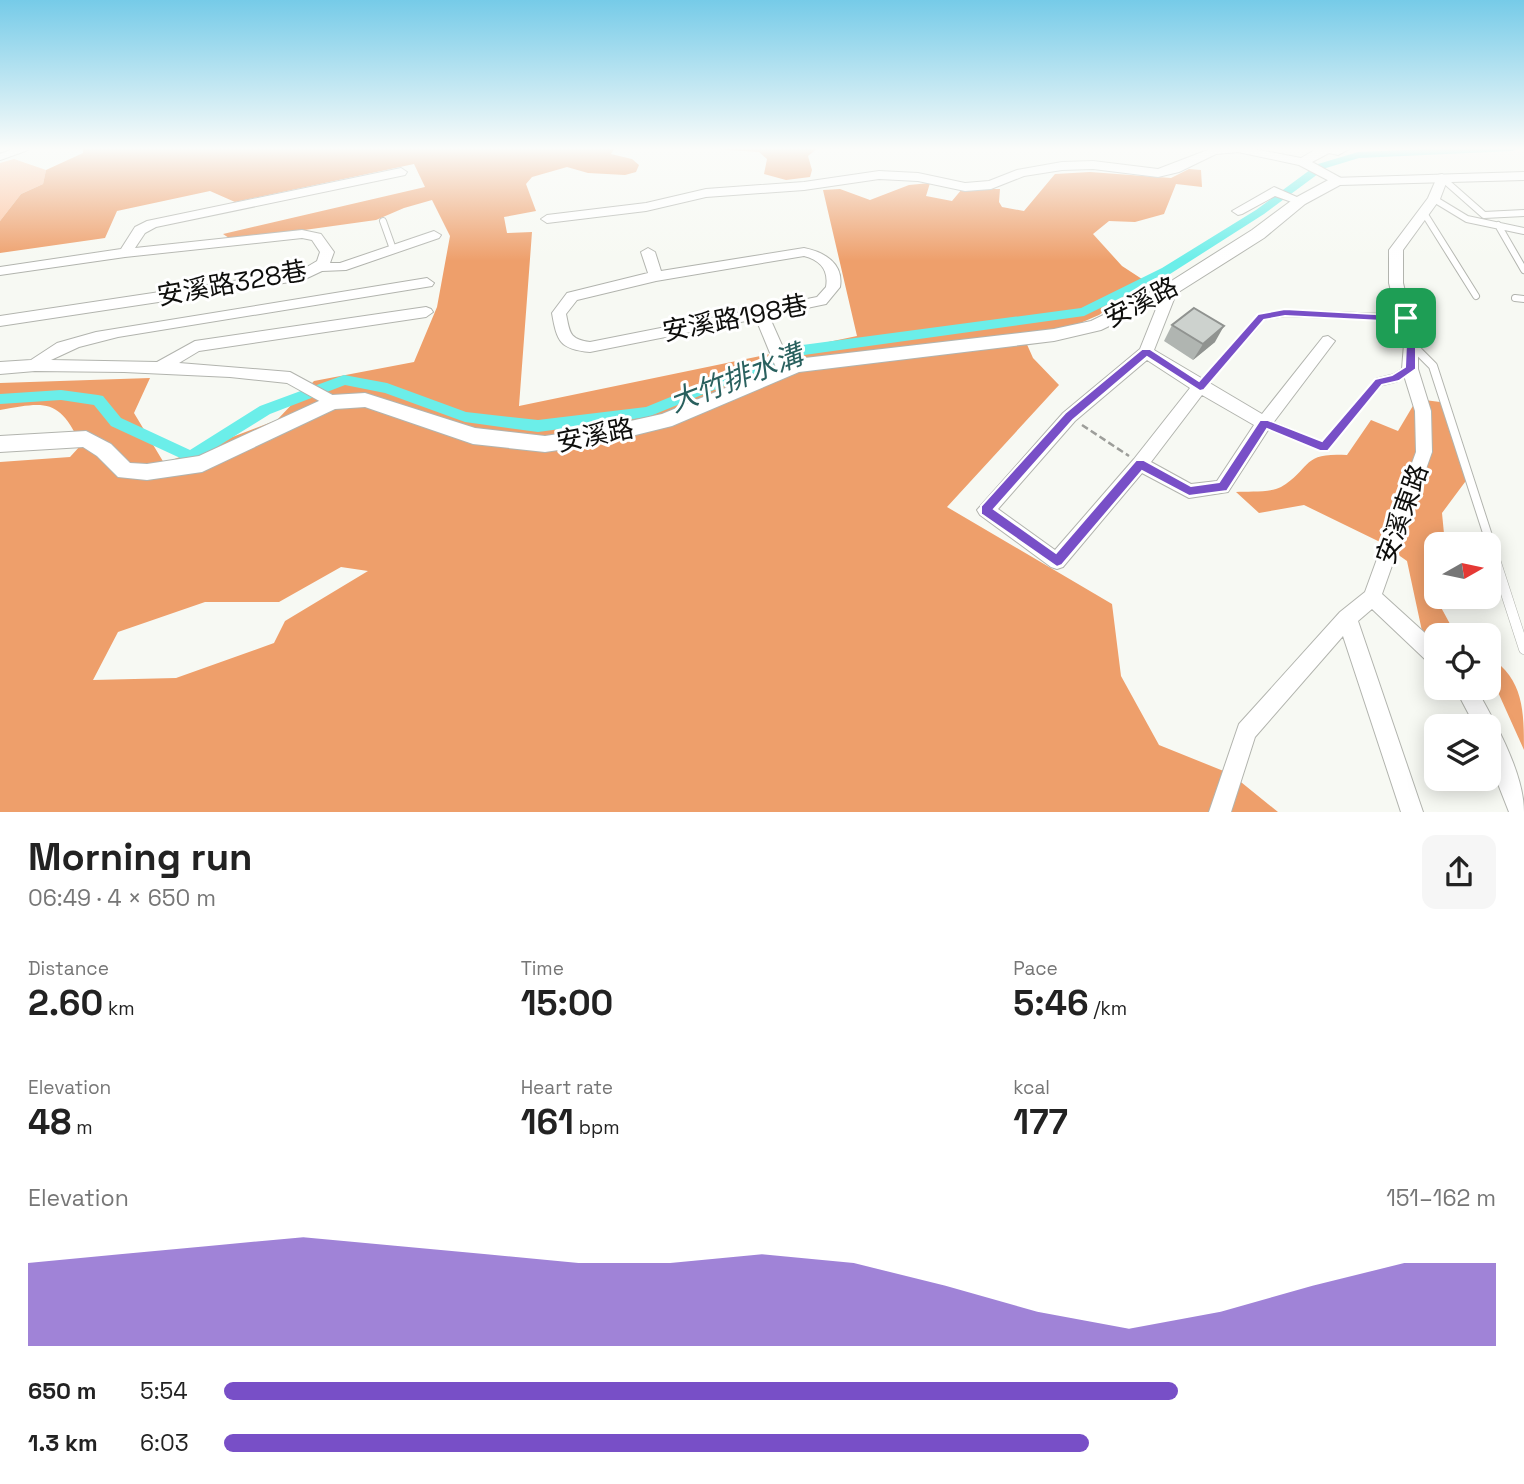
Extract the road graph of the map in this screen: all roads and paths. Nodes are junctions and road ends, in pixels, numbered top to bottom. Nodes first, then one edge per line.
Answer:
1 (334, 186) edge
2 (805, 186) edge
3 (959, 186) edge
4 (979, 186) edge
5 (1327, 186) edge
6 (1438, 186) edge
7 (1451, 186) edge
8 (1297, 200) junction
9 (1429, 206) junction
10 (1238, 211) dead end
11 (1524, 213) edge
12 (547, 219) dead end
13 (383, 221) dead end
14 (1498, 225) junction
15 (1524, 231) edge
16 (434, 235) dead end
17 (393, 249) junction
18 (648, 252) dead end
19 (125, 253) junction
20 (321, 267) junction
21 (1524, 270) edge
22 (0, 271) edge
23 (656, 276) junction
24 (427, 284) dead end
25 (1171, 289) junction
26 (1476, 296) dead end
27 (426, 312) dead end
28 (760, 312) junction
29 (1406, 318) junction
30 (0, 321) edge
31 (1328, 341) dead end
32 (1411, 344) junction
33 (1146, 352) junction
34 (781, 363) junction
35 (35, 365) junction
36 (161, 367) junction
37 (0, 368) edge
38 (1410, 369) junction
39 (1200, 387) junction
40 (332, 402) junction
41 (1069, 416) junction
42 (1264, 424) junction
43 (0, 444) edge
44 (1140, 464) junction
45 (1372, 597) junction
46 (1347, 618) junction
47 (1424, 645) edge
48 (1524, 649) edge
49 (1501, 764) edge
50 (1220, 812) edge
51 (1412, 812) edge
52 (1520, 812) edge

1 - 19 street
2 - 12 street
3 - 4 street
5 - 8 street, 安溪路
6 - 9 street, 安溪東路
7 - 11 lane
8 - 10 street
8 - 25 street, 安溪路
9 - 14 lane
9 - 26 lane
9 - 29 street, 安溪東路
13 - 17 lane
14 - 15 lane
14 - 21 lane
16 - 17 street
17 - 20 street
18 - 23 street
19 - 20 street, 安溪路328巷
19 - 22 street, 安溪路328巷
20 - 30 street, 安溪路328巷
23 - 28 street, 安溪路198巷
23 - 28 street, 安溪路198巷
24 - 35 street
25 - 33 street
25 - 34 street, 安溪路
27 - 36 street
28 - 34 street
29 - 32 street, 安溪東路
29 - 39 lane
31 - 42 street
32 - 38 street, 安溪東路
32 - 48 lane
33 - 39 street
33 - 41 street
34 - 40 street, 安溪路
35 - 36 street
35 - 37 street
36 - 40 street
38 - 42 lane
38 - 45 street, 安溪東路
39 - 42 street
39 - 44 street
40 - 43 street, 安溪路
41 - 44 path
41 - 44 street
42 - 44 street
45 - 46 street, 安溪東路
45 - 47 street
46 - 50 street, 安溪東路
46 - 51 street
49 - 52 street

